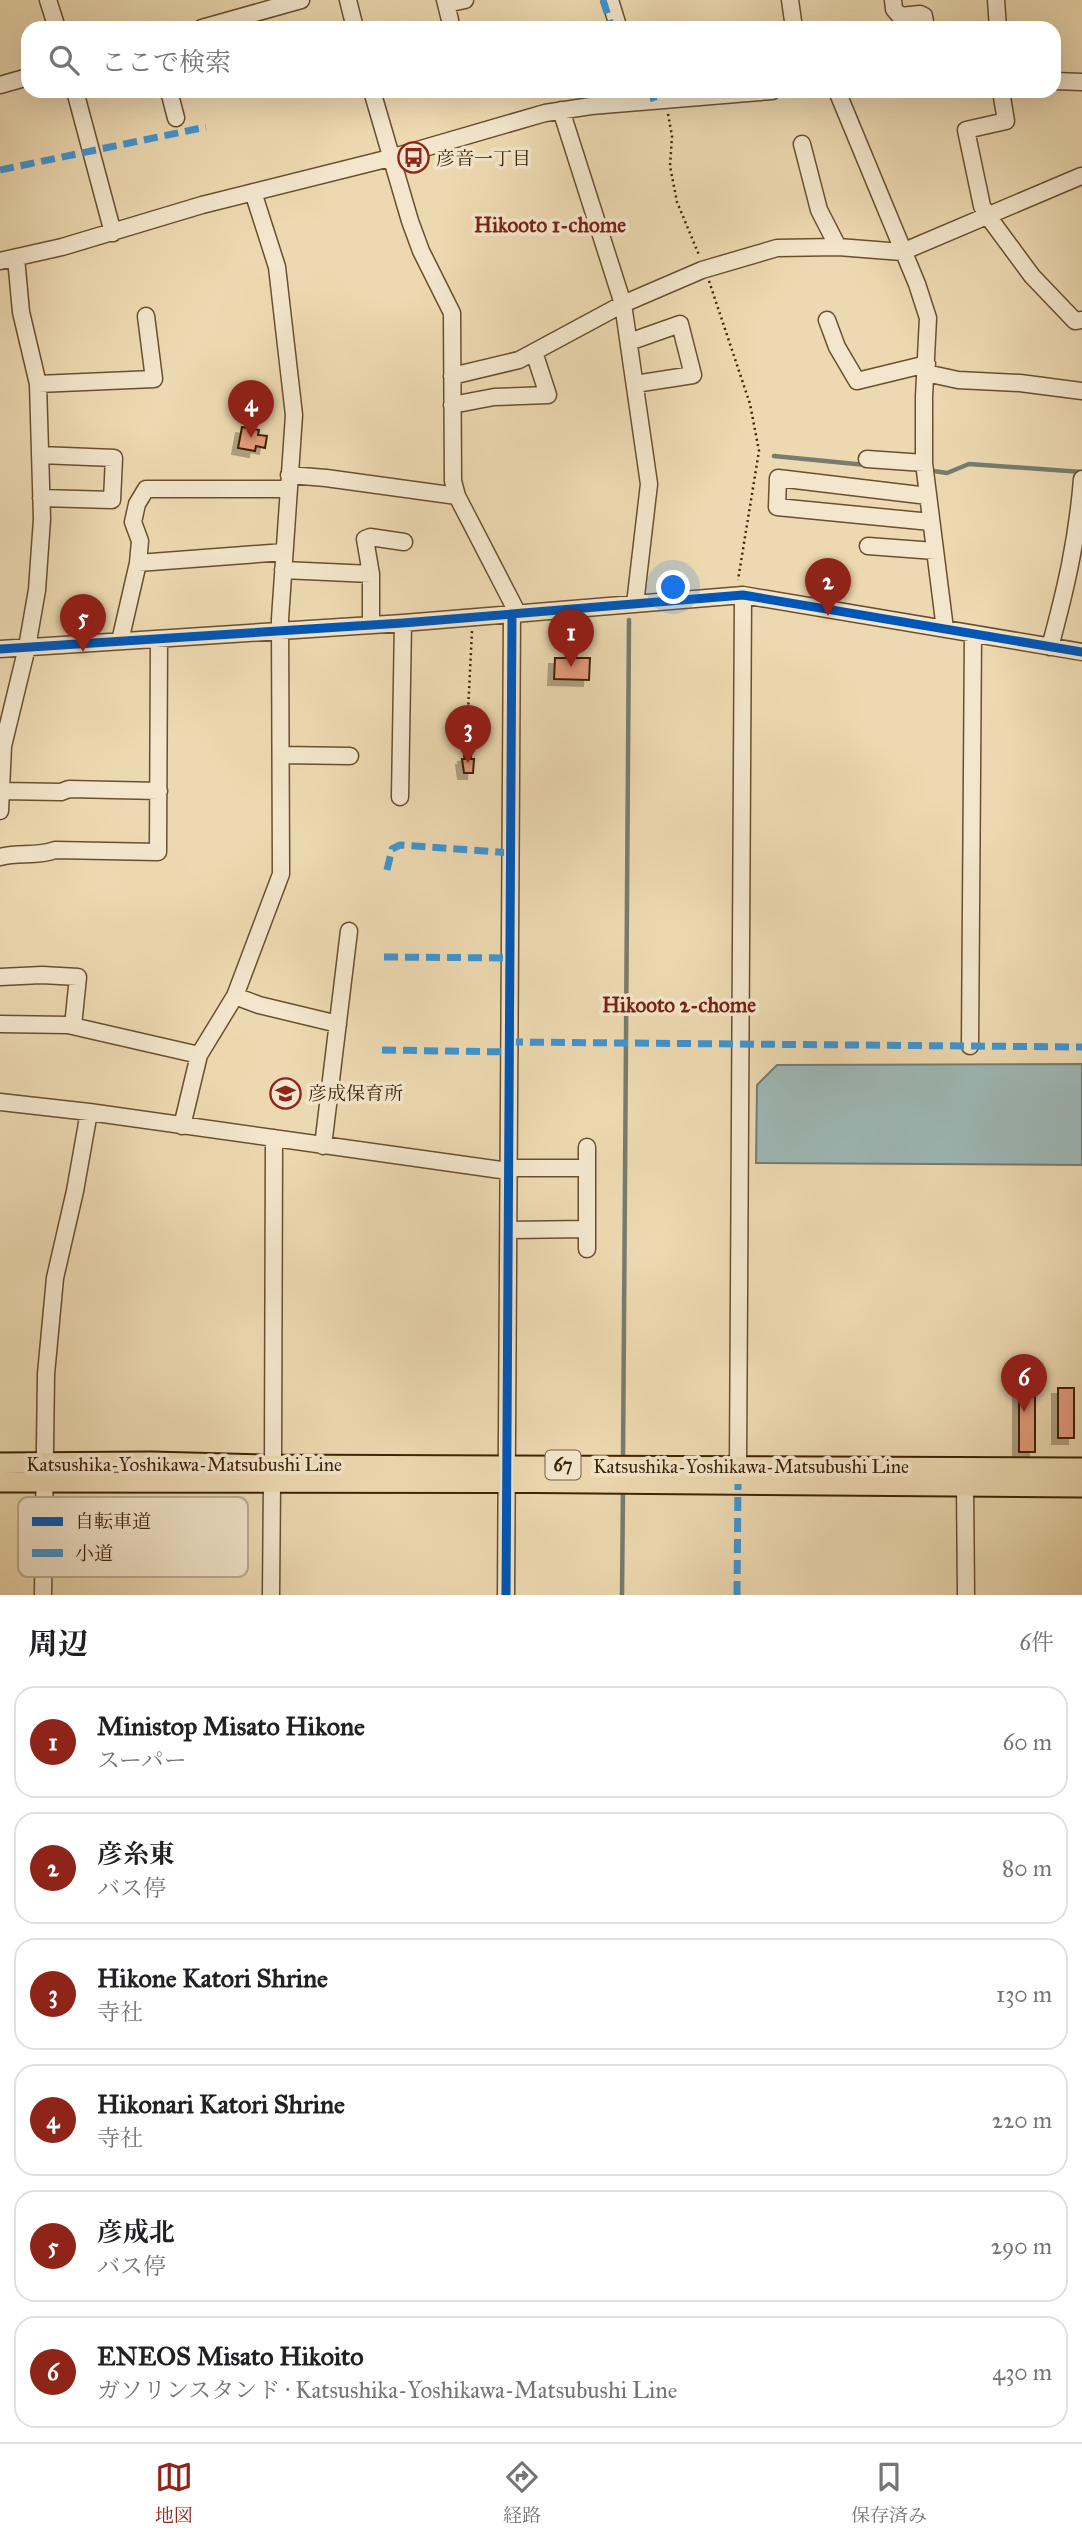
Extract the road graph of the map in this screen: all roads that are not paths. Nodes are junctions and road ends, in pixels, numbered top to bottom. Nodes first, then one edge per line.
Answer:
1 (48, 0) edge
2 (301, 0) edge
3 (348, 0) edge
4 (465, 0) edge
5 (610, 0) edge
6 (790, 0) edge
7 (893, 0) edge
8 (996, 0) edge
9 (446, 2) edge
10 (450, 20) dead end
11 (55, 21) edge
12 (227, 21) edge
13 (353, 21) edge
14 (616, 21) edge
15 (793, 21) edge
16 (925, 21) edge
17 (998, 21) edge
18 (21, 79) edge
19 (1061, 81) edge
20 (1082, 82) edge
21 (0, 85) edge
22 (77, 98) edge
23 (171, 98) edge
24 (374, 98) edge
25 (690, 98) edge
26 (840, 98) edge
27 (1002, 98) edge
28 (561, 110) junction
29 (176, 118) dead end
30 (802, 144) dead end
31 (390, 158) junction
32 (1081, 176) edge
33 (253, 192) junction
34 (987, 215) junction
35 (113, 233) junction
36 (838, 247) junction
37 (902, 252) junction
38 (8, 260) edge
39 (623, 304) junction
40 (146, 316) dead end
41 (827, 320) dead end
42 (1082, 320) edge
43 (629, 342) junction
44 (534, 352) junction
45 (927, 369) junction
46 (452, 376) junction
47 (38, 384) junction
48 (635, 384) junction
49 (1082, 391) edge
50 (452, 405) junction
51 (40, 455) junction
52 (867, 459) dead end
53 (924, 463) junction
54 (1082, 479) edge
55 (288, 482) junction
56 (457, 496) junction
57 (928, 496) junction
58 (41, 498) junction
59 (931, 522) junction
60 (404, 542) dead end
61 (868, 546) dead end
62 (935, 551) junction
63 (284, 552) junction
64 (138, 563) junction
65 (283, 569) junction
66 (371, 575) junction
67 (740, 590) junction
68 (635, 604) junction
69 (515, 614) junction
70 (403, 623) junction
71 (371, 625) junction
72 (945, 629) junction
73 (281, 631) junction
74 (973, 634) junction
75 (159, 639) junction
76 (120, 641) junction
77 (27, 647) junction
78 (1050, 647) junction
79 (0, 649) edge
80 (1082, 652) edge
81 (281, 755) junction
82 (351, 756) dead end
83 (1, 791) edge
84 (159, 791) junction
85 (400, 797) dead end
86 (0, 811) edge
87 (0, 857) edge
88 (349, 931) dead end
89 (0, 977) edge
90 (235, 996) junction
91 (0, 1024) edge
92 (338, 1024) junction
93 (73, 1026) junction
94 (970, 1046) dead end
95 (199, 1055) junction
96 (0, 1102) edge
97 (89, 1112) junction
98 (182, 1126) junction
99 (274, 1138) junction
100 (323, 1146) junction
101 (587, 1147) dead end
102 (587, 1168) junction
103 (508, 1169) junction
104 (587, 1229) junction
105 (509, 1230) junction
106 (587, 1249) dead end
107 (0, 1463) edge
108 (738, 1466) junction
109 (1082, 1468) edge
110 (44, 1472) junction
111 (273, 1473) junction
112 (507, 1474) junction
113 (0, 1482) edge
114 (965, 1486) junction
115 (1082, 1487) edge
116 (44, 1497) edge
117 (43, 1577) edge
118 (43, 1595) edge
119 (271, 1595) edge
120 (506, 1595) edge
121 (966, 1595) edge

1 - 11 street
2 - 12 street
3 - 13 street
4 - 9 street
5 - 14 street
6 - 15 street
7 - 16 street
8 - 17 street
9 - 10 street
18 - 21 street
19 - 20 street
22 - 35 street
23 - 29 street
24 - 31 street
25 - 28 street
26 - 37 street
27 - 34 street
28 - 31 street
28 - 39 street
30 - 36 street
31 - 33 street
31 - 46 street
32 - 34 street
33 - 35 street
33 - 55 street
34 - 37 street
34 - 42 street
35 - 38 street
36 - 37 street
36 - 39 street
37 - 45 street
38 - 47 street
39 - 43 street
39 - 44 street
40 - 47 street
41 - 45 street
43 - 48 street
43 - 48 street
44 - 46 street
44 - 50 street
45 - 49 street
45 - 53 street
46 - 50 street
47 - 51 street
48 - 68 street
50 - 56 street
51 - 58 street
51 - 58 street
52 - 53 street
53 - 57 street
54 - 78 street
55 - 56 street
55 - 63 street
55 - 64 street
56 - 69 street
57 - 59 street
57 - 59 street
58 - 77 street
59 - 62 street
60 - 66 street
61 - 62 street
62 - 72 street
63 - 64 street
63 - 65 street
64 - 76 street
65 - 66 street
65 - 73 street
66 - 71 street
67 - 68 street
67 - 72 street
67 - 108 street
68 - 69 street
69 - 70 street
69 - 103 street
70 - 71 street
70 - 85 street
71 - 73 street
72 - 74 street
73 - 75 street
73 - 81 street
74 - 78 street
74 - 94 street
75 - 76 street
75 - 84 street
76 - 77 street
77 - 79 street
77 - 83 street
78 - 80 street
81 - 82 street
81 - 90 street
83 - 84 street
83 - 86 street
84 - 87 street
88 - 92 street
89 - 93 street
90 - 92 street
90 - 95 street
91 - 93 street
92 - 100 street
93 - 95 street
95 - 98 street
96 - 97 street
97 - 98 street
97 - 110 street
98 - 99 street
99 - 100 street
99 - 111 street
100 - 103 street
101 - 102 street
102 - 103 street
102 - 104 street
103 - 105 street
104 - 105 street
104 - 106 street
105 - 112 street
107 - 110 main road, Katsushika-Yoshikawa-Matsubushi Line / 67
108 - 109 main road, Katsushika-Yoshikawa-Matsubushi Line / 67
108 - 112 main road, Katsushika-Yoshikawa-Matsubushi Line / 67
110 - 111 main road, Katsushika-Yoshikawa-Matsubushi Line / 67
110 - 113 main road, Katsushika-Yoshikawa-Matsubushi Line / 67
110 - 116 street
111 - 112 main road, Katsushika-Yoshikawa-Matsubushi Line / 67
111 - 119 street
112 - 114 main road, Katsushika-Yoshikawa-Matsubushi Line / 67
112 - 120 street
114 - 115 main road, Katsushika-Yoshikawa-Matsubushi Line / 67
114 - 121 street
117 - 118 street

